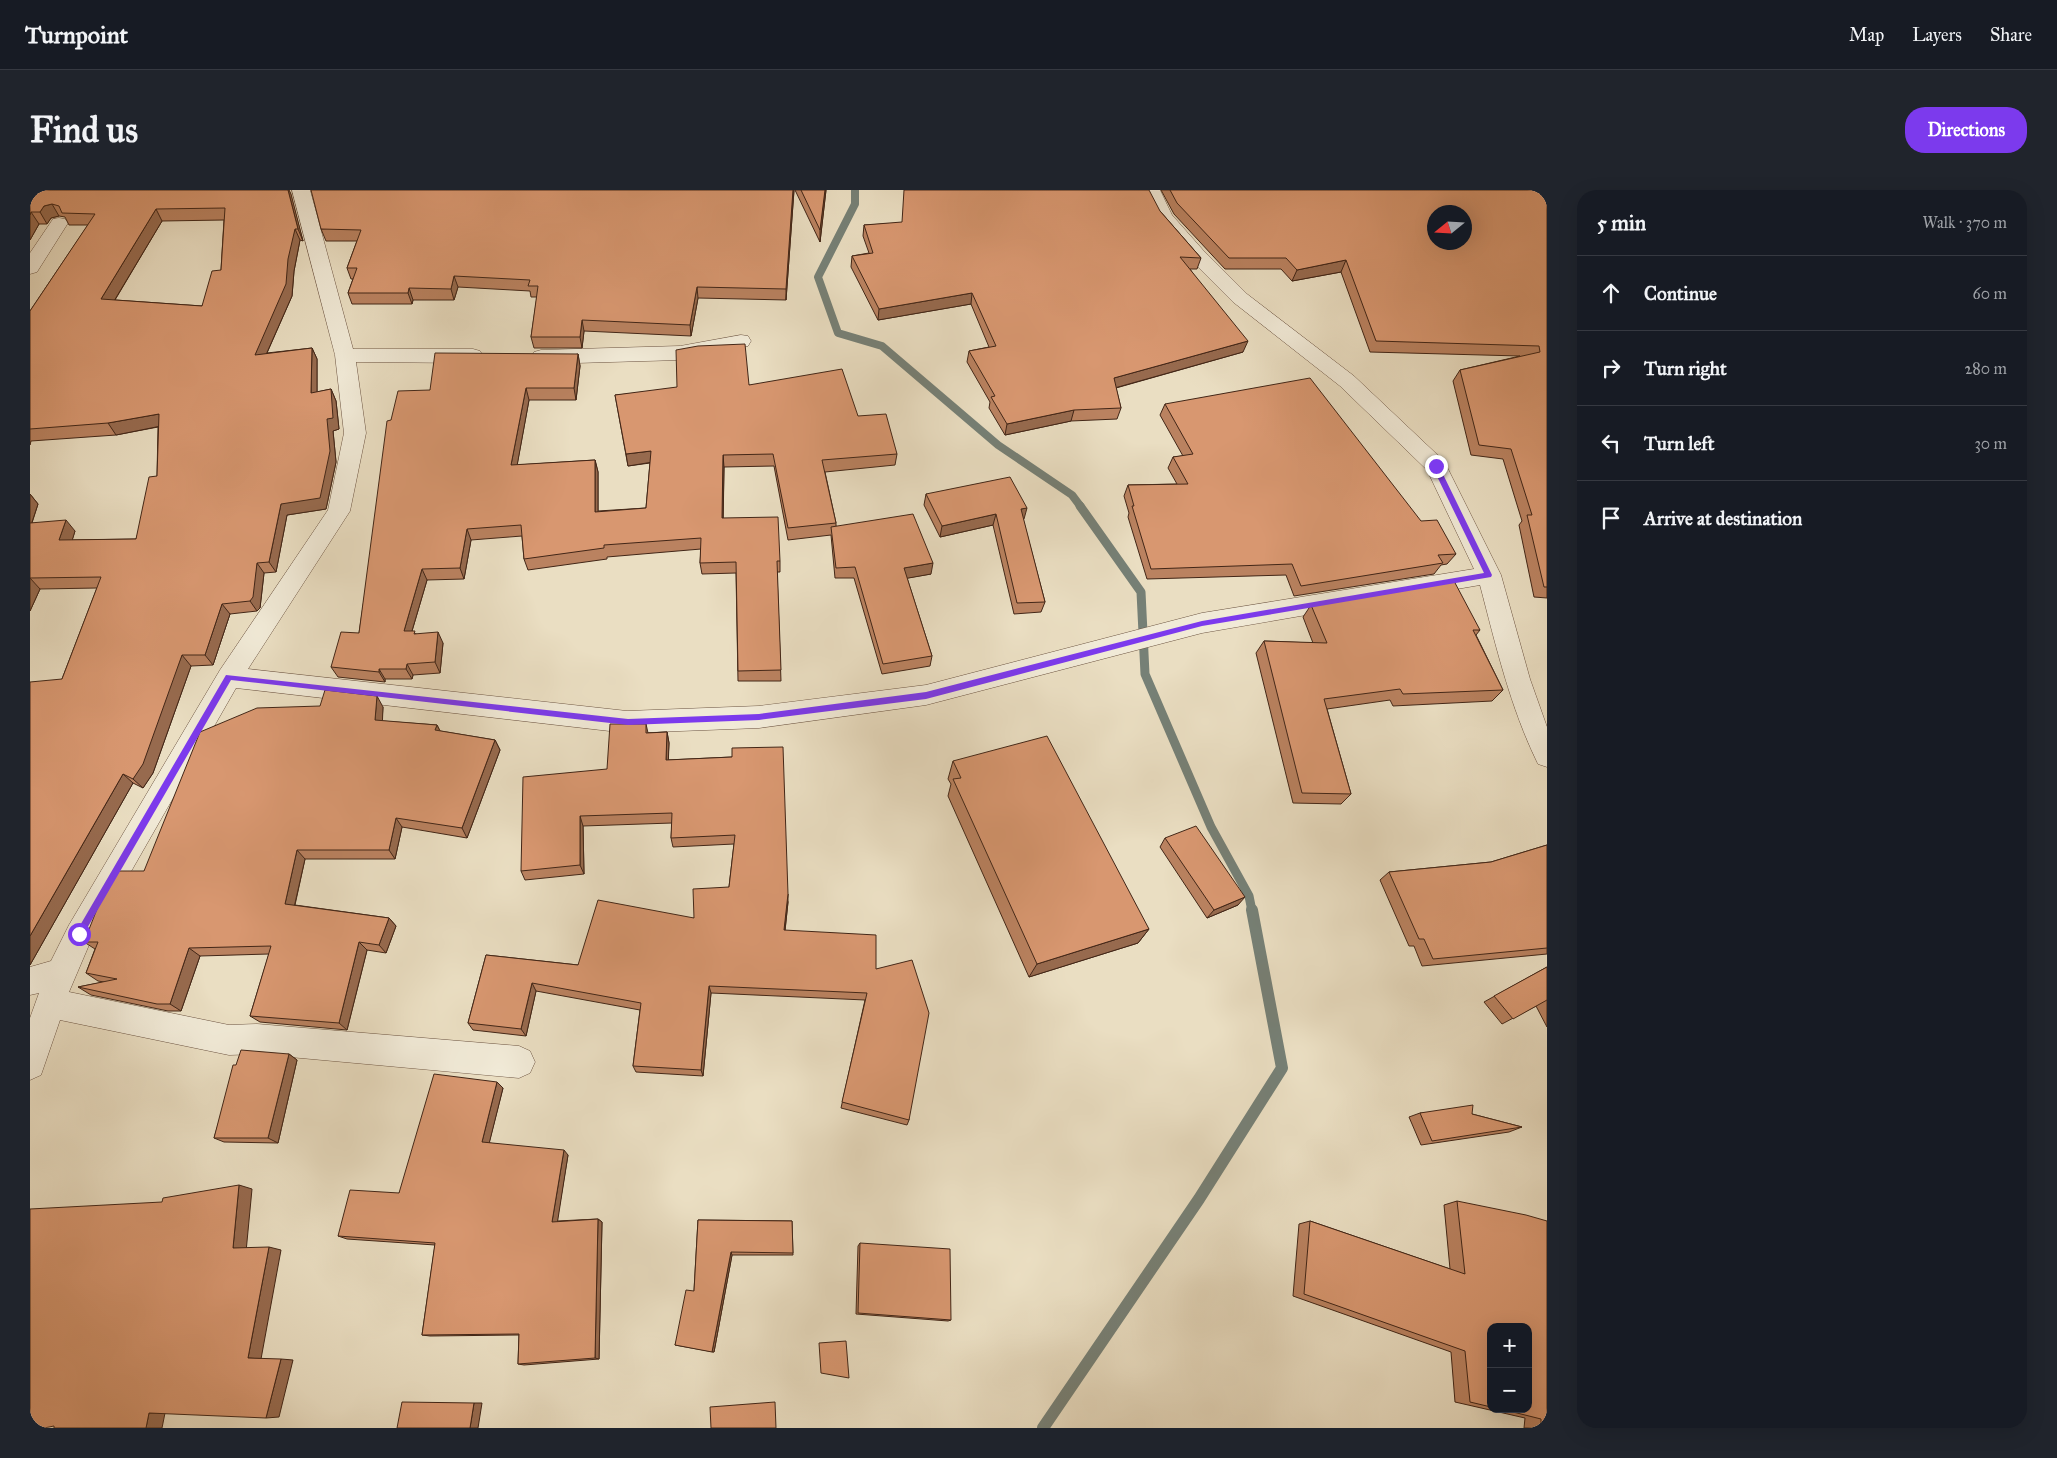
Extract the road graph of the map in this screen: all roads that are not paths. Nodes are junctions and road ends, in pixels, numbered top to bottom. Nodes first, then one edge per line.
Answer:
1 (301, 190) edge
2 (1151, 190) edge
3 (59, 223) edge
4 (30, 268) edge
5 (741, 342) edge
6 (345, 355) junction
7 (494, 356) edge
8 (524, 357) edge
9 (1489, 575) junction
10 (228, 677) junction
11 (1547, 756) edge
12 (61, 972) junction
13 (30, 980) edge
14 (51, 1003) junction
15 (519, 1062) dead end
16 (30, 1064) edge

1 - 6 street
2 - 9 street
3 - 4 street
5 - 8 street
6 - 7 street
6 - 10 street
9 - 10 street
9 - 11 street
10 - 12 street
12 - 13 street
12 - 14 street
14 - 15 street
14 - 16 street

